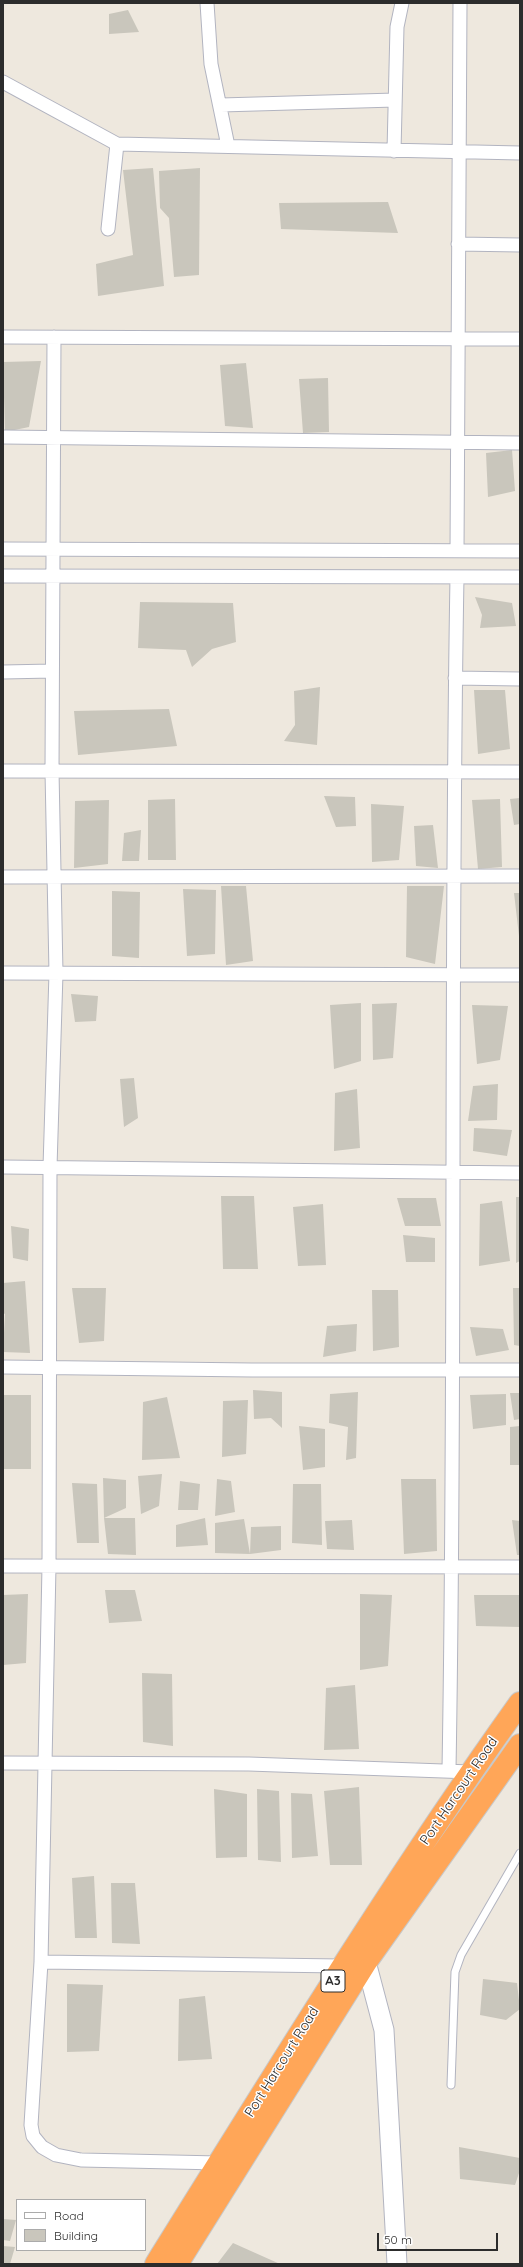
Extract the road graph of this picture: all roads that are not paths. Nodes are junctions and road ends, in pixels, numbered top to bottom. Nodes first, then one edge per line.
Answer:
1 (207, 3) edge
2 (402, 3) edge
3 (460, 3) edge
4 (3, 82) edge
5 (395, 100) junction
6 (220, 105) junction
7 (117, 144) junction
8 (228, 146) junction
9 (394, 151) junction
10 (460, 152) junction
11 (520, 153) edge
12 (108, 229) dead end
13 (458, 244) junction
14 (520, 245) edge
15 (3, 337) edge
16 (54, 337) junction
17 (458, 338) junction
18 (520, 338) edge
19 (3, 437) edge
20 (53, 437) junction
21 (458, 442) junction
22 (520, 443) edge
23 (3, 549) edge
24 (52, 549) junction
25 (457, 551) junction
26 (520, 551) edge
27 (3, 576) edge
28 (52, 577) junction
29 (457, 577) junction
30 (520, 577) edge
31 (52, 671) junction
32 (3, 672) edge
33 (455, 678) junction
34 (520, 679) edge
35 (3, 771) edge
36 (52, 771) junction
37 (453, 771) junction
38 (520, 772) edge
39 (453, 875) junction
40 (520, 876) edge
41 (3, 877) edge
42 (54, 877) junction
43 (3, 973) edge
44 (56, 973) junction
45 (453, 975) junction
46 (520, 975) edge
47 (3, 1167) edge
48 (50, 1168) junction
49 (454, 1172) junction
50 (520, 1173) edge
51 (3, 1367) edge
52 (50, 1367) junction
53 (454, 1370) junction
54 (520, 1370) edge
55 (3, 1566) edge
56 (49, 1566) junction
57 (453, 1567) junction
58 (520, 1567) edge
59 (520, 1704) edge
60 (520, 1745) edge
61 (3, 1763) edge
62 (46, 1763) junction
63 (449, 1770) junction
64 (471, 1772) junction
65 (520, 1853) edge
66 (41, 1962) junction
67 (366, 1962) junction
68 (342, 1966) junction
69 (451, 2085) dead end
70 (219, 2163) junction
71 (156, 2264) edge
72 (177, 2264) edge
73 (397, 2264) edge

1 - 6 street
2 - 5 street
3 - 10 street
4 - 7 street
5 - 6 street
5 - 9 street
6 - 8 street
7 - 8 street
7 - 12 street
8 - 9 street
9 - 10 street
10 - 11 street
10 - 13 street
13 - 14 street
13 - 17 street
15 - 16 street
16 - 17 street
16 - 20 street
17 - 18 street
17 - 21 street
19 - 20 street
20 - 21 street
20 - 24 street
21 - 22 street
21 - 25 street
23 - 24 street
24 - 25 street
24 - 28 street
25 - 26 street
27 - 28 street
28 - 29 street
28 - 31 street
29 - 30 street
29 - 33 street
31 - 32 street
31 - 36 street
33 - 34 street
33 - 37 street
35 - 36 street
36 - 37 street
36 - 42 street
37 - 38 street
37 - 39 street
39 - 40 street
39 - 42 street
39 - 45 street
41 - 42 street
42 - 44 street
43 - 44 street
44 - 45 street
44 - 48 street
45 - 46 street
45 - 49 street
47 - 48 street
48 - 49 street
48 - 52 street
49 - 50 street
49 - 53 street
51 - 52 street
52 - 53 street
52 - 56 street
53 - 54 street
53 - 57 street
55 - 56 street
56 - 57 street
56 - 62 street
57 - 58 street
57 - 63 street
59 - 64 highway, Port Harcourt Road / A3
60 - 67 highway, Port Harcourt Road / A3
61 - 62 street
62 - 63 street
62 - 66 street
63 - 64 street
64 - 68 highway, Port Harcourt Road / A3
65 - 69 lane
66 - 68 street
66 - 70 street
67 - 72 highway, Port Harcourt Road / A3
67 - 73 street
68 - 70 highway, Port Harcourt Road / A3
70 - 71 highway, Port Harcourt Road / A3

